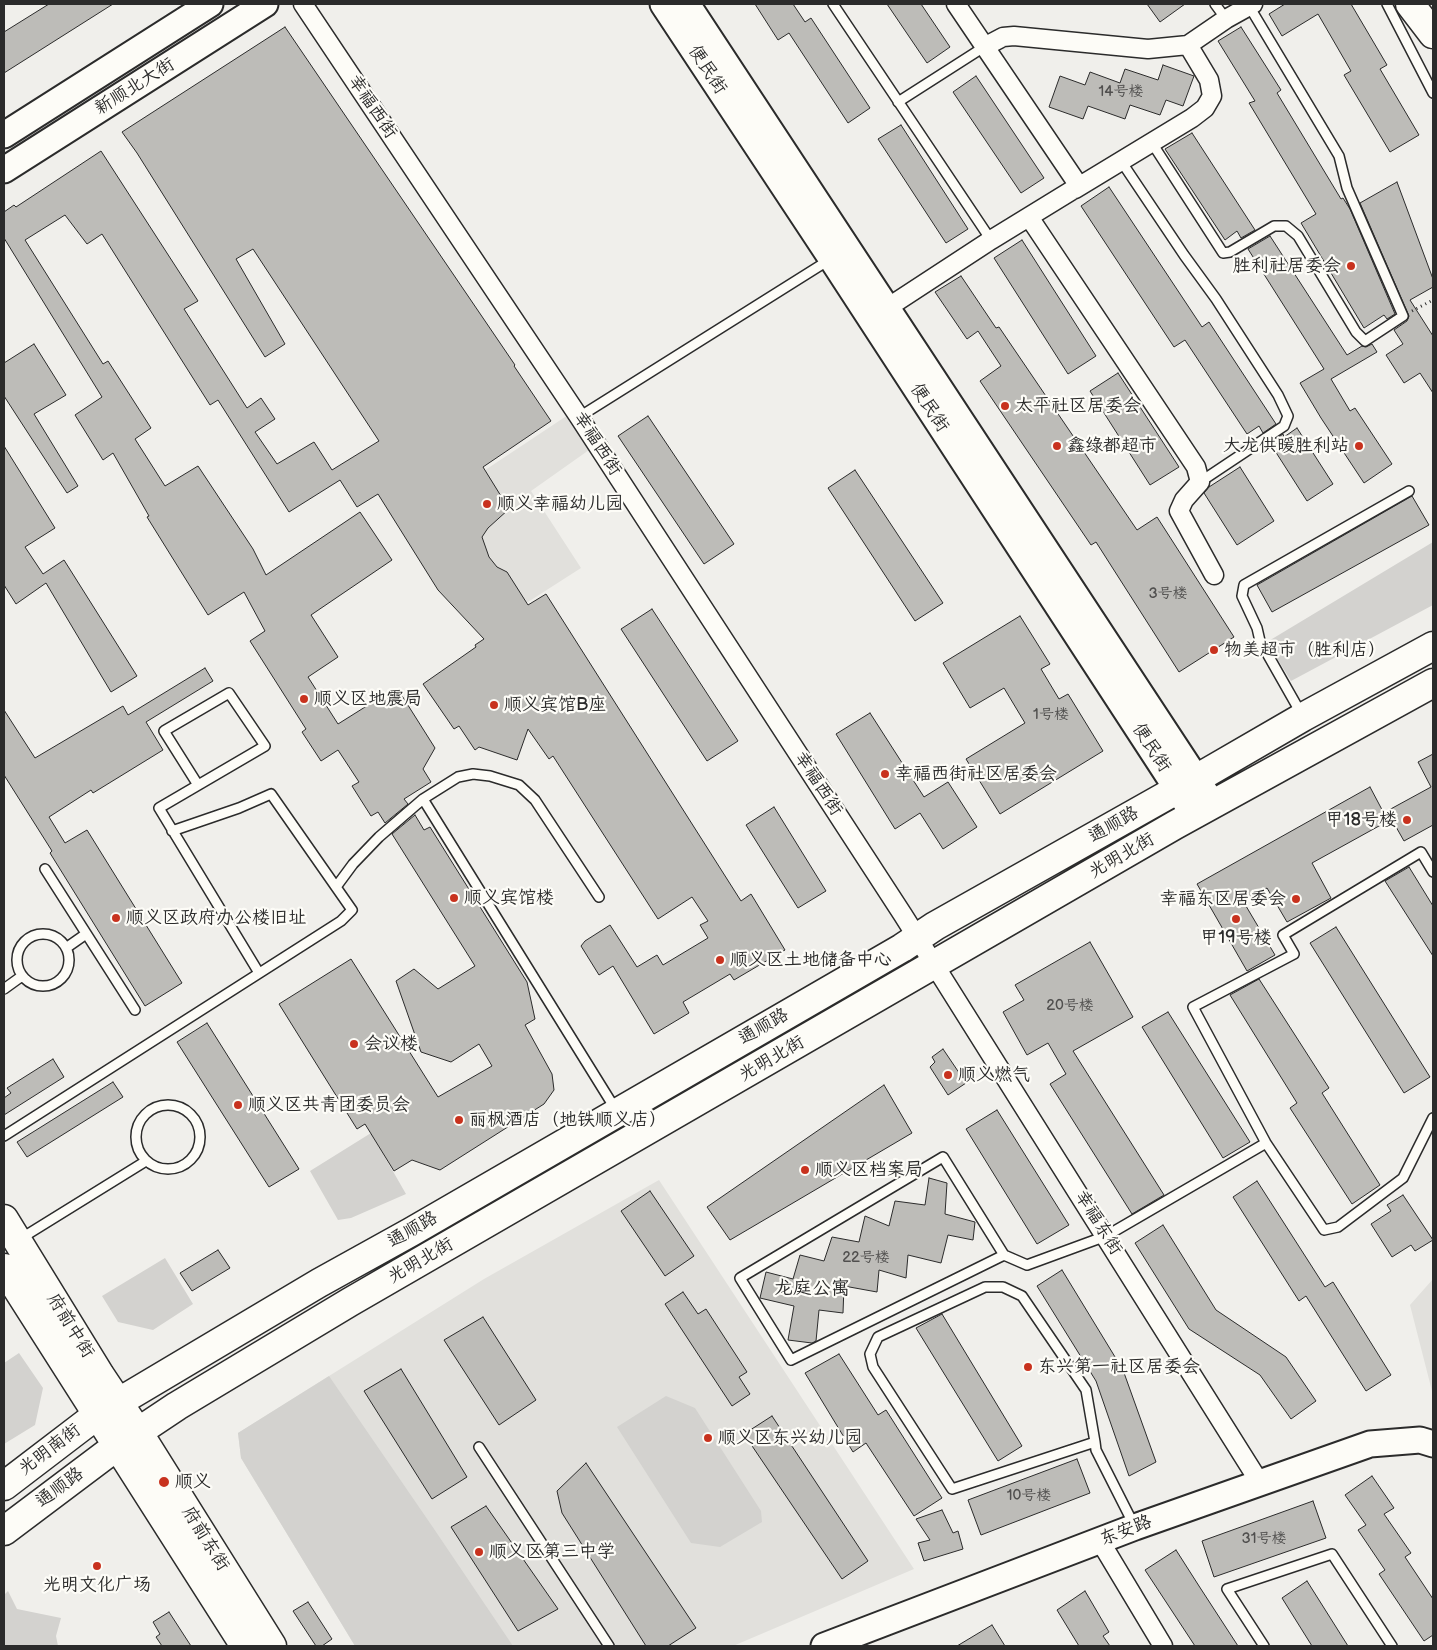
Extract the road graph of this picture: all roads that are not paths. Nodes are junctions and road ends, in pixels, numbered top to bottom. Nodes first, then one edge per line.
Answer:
1 (210, 4) edge
2 (265, 4) edge
3 (303, 4) edge
4 (663, 4) edge
5 (686, 4) edge
6 (833, 4) edge
7 (956, 4) edge
8 (1216, 4) edge
9 (1387, 4) edge
10 (1410, 4) edge
11 (1251, 5) edge
12 (1226, 20) junction
13 (1433, 34) edge
14 (1188, 45) junction
15 (984, 47) junction
16 (1433, 93) edge
17 (898, 102) junction
18 (4, 135) edge
19 (1152, 143) junction
20 (1121, 161) junction
21 (4, 170) edge
22 (1075, 189) junction
23 (1029, 217) junction
24 (991, 240) junction
25 (840, 253) junction
26 (887, 308) junction
27 (580, 417) junction
28 (1200, 482) junction
29 (1409, 491) dead end
30 (1214, 575) dead end
31 (1433, 646) edge
32 (1433, 684) edge
33 (1303, 717) junction
34 (1187, 784) junction
35 (198, 785) junction
36 (423, 799) junction
37 (1204, 809) junction
38 (172, 831) junction
39 (45, 869) dead end
40 (1433, 872) edge
41 (336, 887) junction
42 (599, 897) dead end
43 (86, 934) junction
44 (917, 939) junction
45 (66, 948) junction
46 (933, 965) junction
47 (259, 973) junction
48 (22, 976) junction
49 (4, 989) edge
50 (135, 1010) dead end
51 (617, 1111) junction
52 (1433, 1118) edge
53 (4, 1136) edge
54 (1266, 1143) junction
55 (146, 1161) junction
56 (11, 1230) edge
57 (1106, 1236) junction
58 (1004, 1255) junction
59 (4, 1268) edge
60 (108, 1408) junction
61 (128, 1439) junction
62 (1095, 1442) junction
63 (1433, 1444) edge
64 (479, 1447) dead end
65 (1260, 1483) junction
66 (4, 1486) edge
67 (1135, 1527) junction
68 (4, 1531) edge
69 (1100, 1541) junction
70 (245, 1646) edge
71 (272, 1646) edge
72 (609, 1646) edge
73 (824, 1646) edge
74 (1163, 1646) edge
75 (1264, 1646) edge
76 (1392, 1646) edge

1 - 18 street, 新顺北大街
2 - 21 street, 新顺北大街
3 - 27 street, 幸福西街
4 - 25 street, 便民街
5 - 25 street, 便民街
6 - 17 lane
7 - 15 street
8 - 12 lane
9 - 16 lane
10 - 13 main road
11 - 12 street
11 - 19 lane
12 - 14 street
14 - 15 street
14 - 19 street
15 - 17 lane
15 - 22 street
17 - 24 lane
19 - 20 street
20 - 22 street
20 - 28 lane
22 - 23 street
23 - 24 street
23 - 28 street
24 - 26 street
25 - 26 street, 便民街
25 - 27 lane
25 - 34 street, 便民街
26 - 34 street, 便民街
27 - 44 street, 幸福西街
28 - 30 street
29 - 33 lane
31 - 33 main road, 通顺路
32 - 37 main road, 光明北街
33 - 34 main road, 通顺路
34 - 37 street, 便民街
34 - 44 main road, 通顺路
35 - 35 lane
35 - 38 lane
36 - 41 lane
36 - 42 lane
36 - 51 lane
37 - 46 main road, 光明北街
38 - 41 lane
38 - 47 lane
39 - 43 lane
40 - 54 lane
41 - 47 lane
43 - 45 lane
43 - 50 lane
44 - 46 street, 幸福西街
44 - 51 main road, 通顺路
45 - 48 lane
45 - 48 lane
46 - 57 street, 幸福东街
46 - 61 main road, 光明北街
47 - 53 lane
48 - 49 lane
51 - 60 main road, 通顺路
52 - 54 lane
54 - 57 lane
55 - 55 lane
55 - 56 lane
56 - 60 main road, 府前中街
57 - 58 lane
57 - 65 street, 幸福东街
58 - 58 lane
59 - 60 main road, 府前中街
60 - 61 main road, 府前中街
60 - 66 main road, 光明南街
61 - 68 main road, 通顺路
61 - 70 main road, 府前东街
61 - 71 main road, 府前东街
62 - 62 lane
62 - 67 lane
63 - 65 street, 东安路
64 - 72 lane
65 - 67 street, 东安路
67 - 69 street, 东安路
69 - 73 street, 东安路
69 - 74 street
75 - 76 lane

